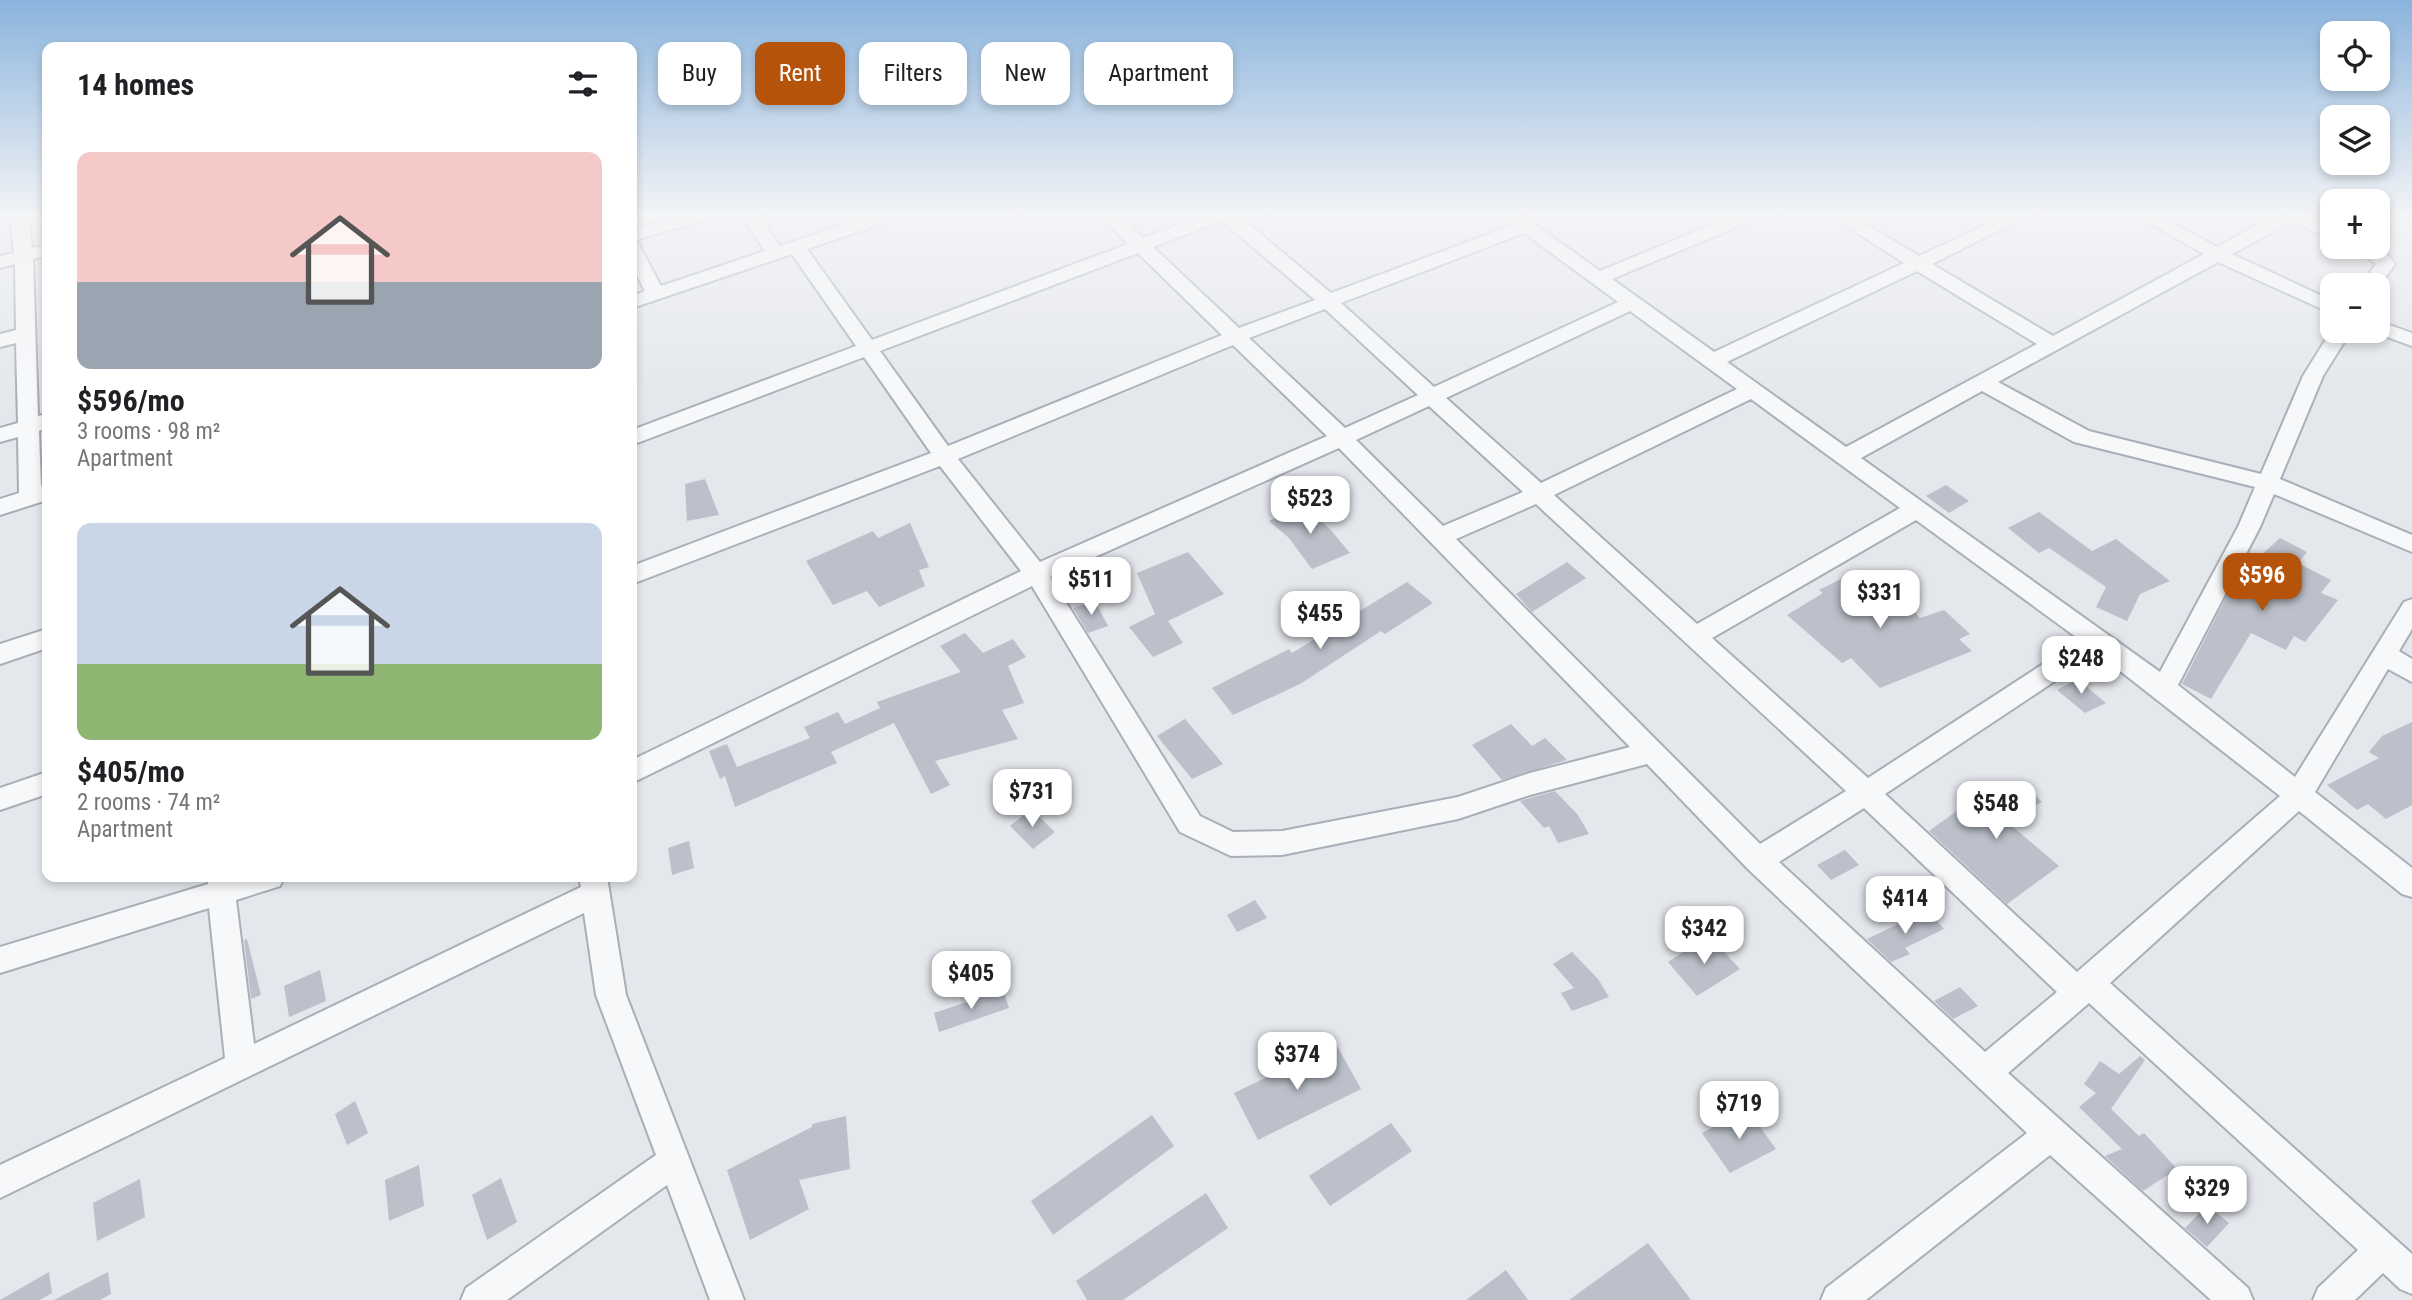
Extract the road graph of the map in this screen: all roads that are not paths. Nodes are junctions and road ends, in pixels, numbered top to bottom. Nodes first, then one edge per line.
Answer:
1 (25, 277) edge
2 (647, 277) edge
3 (707, 277) edge
4 (808, 277) edge
5 (1059, 277) edge
6 (1172, 277) edge
7 (1299, 277) edge
8 (1388, 277) edge
9 (1601, 277) edge
10 (1895, 277) edge
11 (1939, 277) edge
12 (2173, 277) edge
13 (2265, 277) edge
14 (656, 294) junction
15 (637, 300) edge
16 (1329, 302) junction
17 (1634, 302) junction
18 (2320, 303) edge
19 (2390, 332) edge
20 (26, 333) junction
21 (1234, 337) junction
22 (2412, 340) edge
23 (0, 341) edge
24 (2334, 343) edge
25 (2052, 344) junction
26 (870, 348) junction
27 (1712, 361) junction
28 (1982, 382) junction
29 (1752, 390) junction
30 (1429, 395) junction
31 (38, 424) edge
32 (0, 435) edge
33 (637, 436) edge
34 (1342, 438) junction
35 (944, 456) junction
36 (1845, 457) junction
37 (2268, 482) junction
38 (1538, 494) junction
39 (38, 495) edge
40 (0, 507) edge
41 (1917, 509) junction
42 (1440, 537) junction
43 (2412, 544) edge
44 (637, 573) edge
45 (1036, 574) junction
46 (2412, 608) edge
47 (1694, 637) junction
48 (42, 640) edge
49 (2098, 640) junction
50 (0, 654) edge
51 (2386, 655) junction
52 (2412, 672) edge
53 (2164, 688) junction
54 (1652, 752) junction
55 (637, 770) edge
56 (42, 785) edge
57 (1866, 793) junction
58 (2298, 796) junction
59 (0, 799) edge
60 (1758, 860) junction
61 (240, 882) edge
62 (222, 885) edge
63 (594, 885) edge
64 (2412, 885) edge
65 (0, 960) edge
66 (2083, 988) junction
67 (242, 1067) junction
68 (1984, 1073) junction
69 (2051, 1135) junction
70 (674, 1161) junction
71 (0, 1182) edge
72 (2382, 1251) junction
73 (2412, 1277) edge
74 (478, 1300) edge
75 (727, 1300) edge
76 (1838, 1300) edge
77 (2236, 1300) edge
78 (2330, 1300) edge

1 - 20 street
2 - 14 street
3 - 14 street
4 - 26 street
5 - 26 street
6 - 21 street
7 - 16 street
8 - 16 street
9 - 17 street
10 - 27 street
11 - 25 street
12 - 25 street
13 - 18 street
14 - 15 street
16 - 21 street
16 - 30 street
17 - 27 street
17 - 30 street
19 - 22 street
20 - 23 street
20 - 31 street
21 - 34 street
21 - 35 street
24 - 37 street
25 - 28 street
26 - 33 street
26 - 35 street
27 - 29 street
28 - 36 street
28 - 37 street
29 - 36 street
29 - 38 street
30 - 34 street
30 - 38 street
31 - 32 street
31 - 39 street
34 - 42 street
34 - 45 street
35 - 44 street
35 - 45 street
36 - 41 street
37 - 43 street
37 - 53 street
38 - 42 street
38 - 47 street
39 - 40 street
41 - 47 street
41 - 49 street
42 - 54 street
45 - 54 street
45 - 55 street
46 - 51 street
47 - 57 street
48 - 50 street
49 - 53 street
49 - 57 street
51 - 52 street
51 - 58 street
53 - 58 street
54 - 60 street
56 - 59 street
57 - 60 street
57 - 66 street
58 - 64 street
58 - 66 street
60 - 68 street
61 - 62 street
62 - 65 street
62 - 67 street
63 - 67 street
63 - 70 street
66 - 68 street
66 - 72 street
67 - 71 street
68 - 69 street
69 - 76 street
69 - 77 street
70 - 74 street
70 - 75 street
72 - 73 street
72 - 78 street

